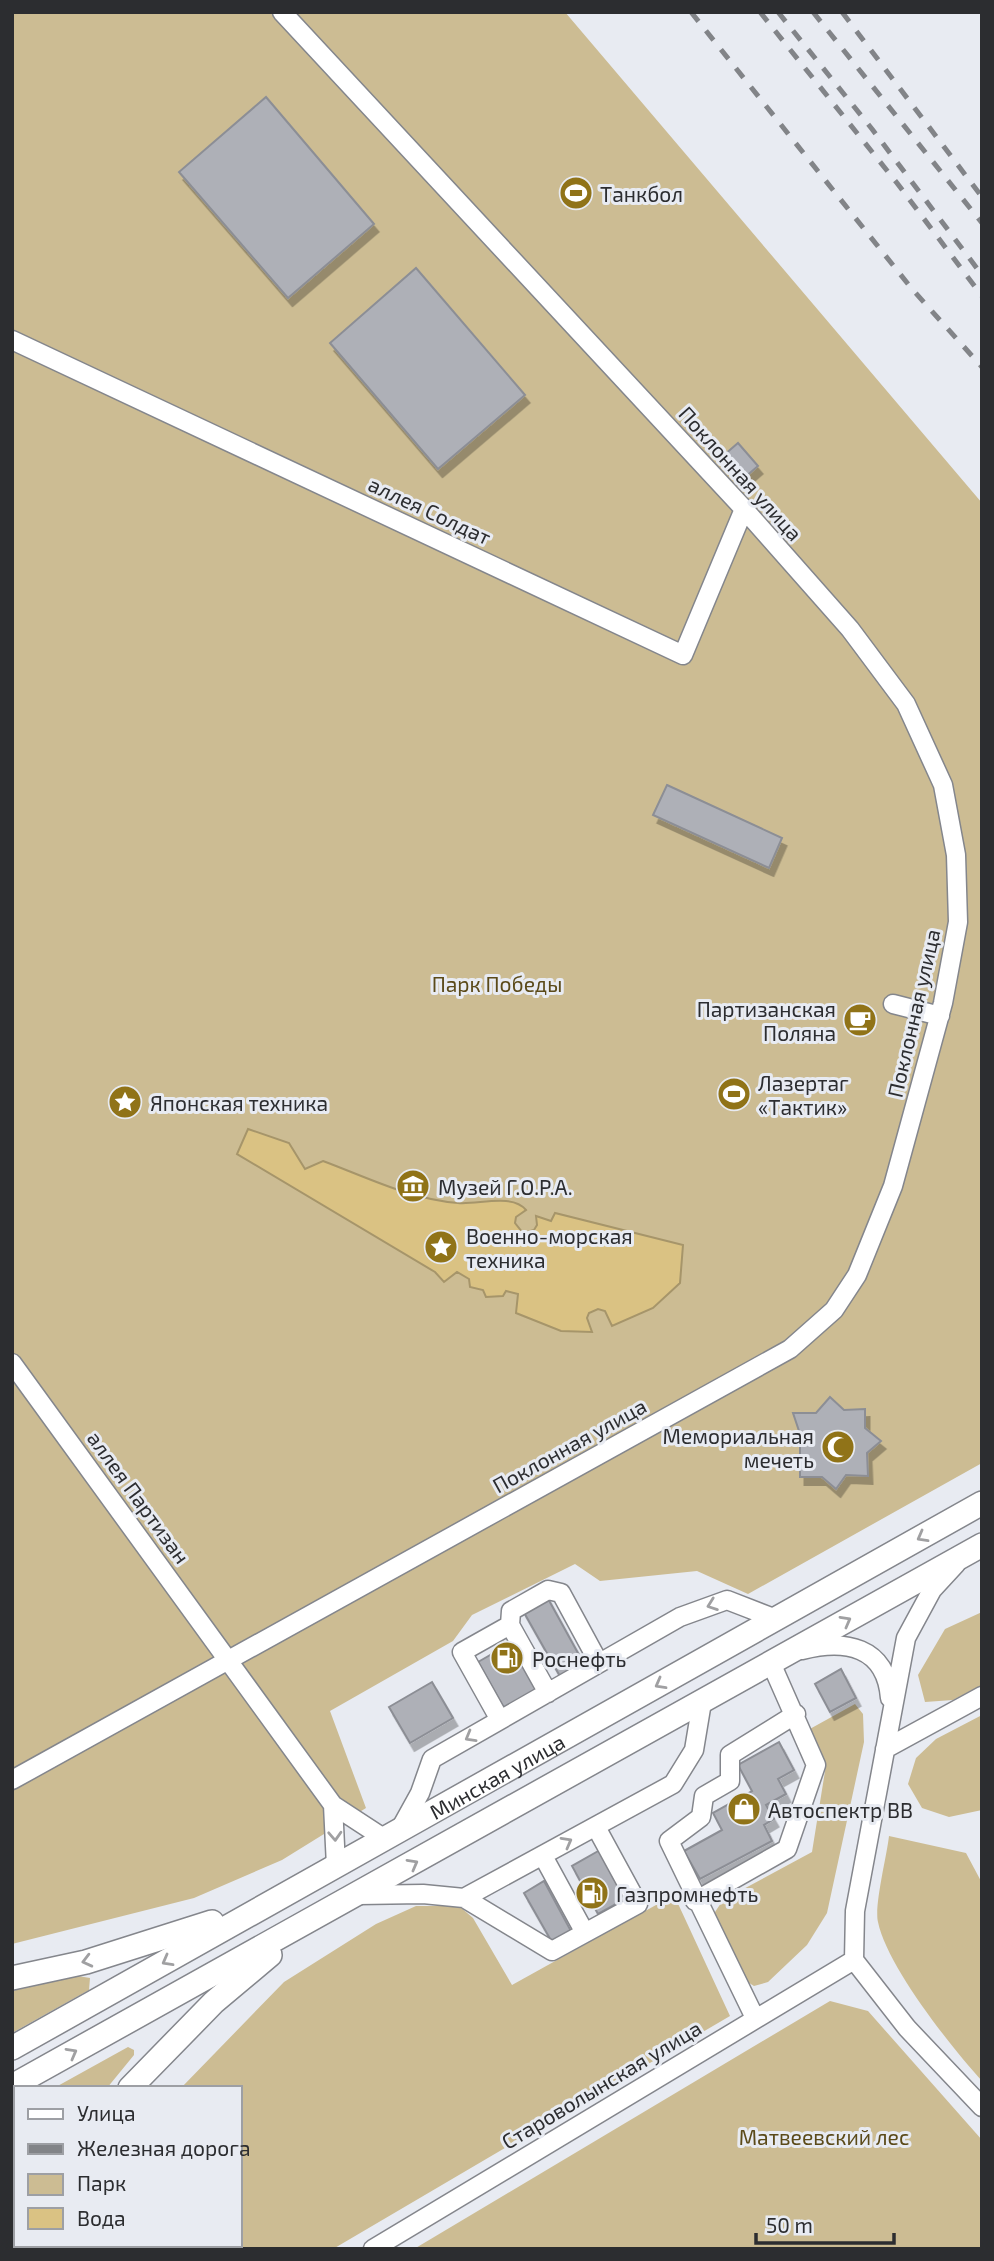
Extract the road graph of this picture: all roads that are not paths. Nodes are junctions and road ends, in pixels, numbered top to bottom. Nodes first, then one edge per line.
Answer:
1 (282, 12) edge
2 (12, 340) edge
3 (744, 509) junction
4 (894, 1004) dead end
5 (940, 1016) junction
6 (12, 1363) edge
7 (982, 1503) edge
8 (974, 1550) edge
9 (776, 1619) junction
10 (510, 1625) junction
11 (228, 1659) junction
12 (778, 1659) junction
13 (600, 1663) junction
14 (548, 1693) junction
15 (982, 1696) edge
16 (702, 1702) junction
17 (891, 1712) junction
18 (796, 1714) junction
19 (500, 1720) junction
20 (885, 1749) junction
21 (12, 1780) edge
22 (333, 1805) junction
23 (596, 1826) junction
24 (392, 1835) junction
25 (543, 1856) junction
26 (336, 1866) junction
27 (290, 1892) junction
28 (358, 1895) junction
29 (464, 1898) junction
30 (695, 1901) junction
31 (311, 1921) junction
32 (585, 1933) junction
33 (854, 1960) junction
34 (12, 1978) edge
35 (755, 2018) junction
36 (12, 2048) edge
37 (12, 2086) edge
38 (132, 2086) edge
39 (982, 2107) edge
40 (373, 2249) edge

1 - 3 street, Поклонная улица
2 - 3 street, аллея Солдат
3 - 5 street, Поклонная улица
4 - 5 street
5 - 11 street, Поклонная улица
6 - 11 street, аллея Партизан
7 -> 9 main road, Минская улица
12 -> 8 main road, Минская улица
8 - 17 street
9 -> 13 street
9 -> 24 main road, Минская улица
10 - 13 street
10 - 14 street
10 - 19 street
11 - 21 street, Поклонная улица
11 - 22 street, аллея Партизан
12 - 16 main road, Минская улица
12 - 17 street
12 - 18 street
13 - 14 street
14 - 19 street
15 - 20 street
16 - 23 street
28 -> 16 main road, Минская улица
17 - 20 street
18 - 30 street
18 - 30 street
19 -> 24 street
20 - 33 street
22 - 24 street
22 -> 26 street
25 -> 23 street
23 - 32 street
24 - 26 main road, Минская улица
25 - 29 street
25 - 32 street
26 - 27 main road, Минская улица
27 -> 34 main road
27 -> 36 main road, Минская улица
28 - 29 street
28 - 31 main road, Минская улица
29 - 32 street
30 - 35 street
37 -> 31 main road, Минская улица
31 - 38 main road
33 - 35 street, Староволынская улица
33 - 39 street
35 - 40 street, Староволынская улица

